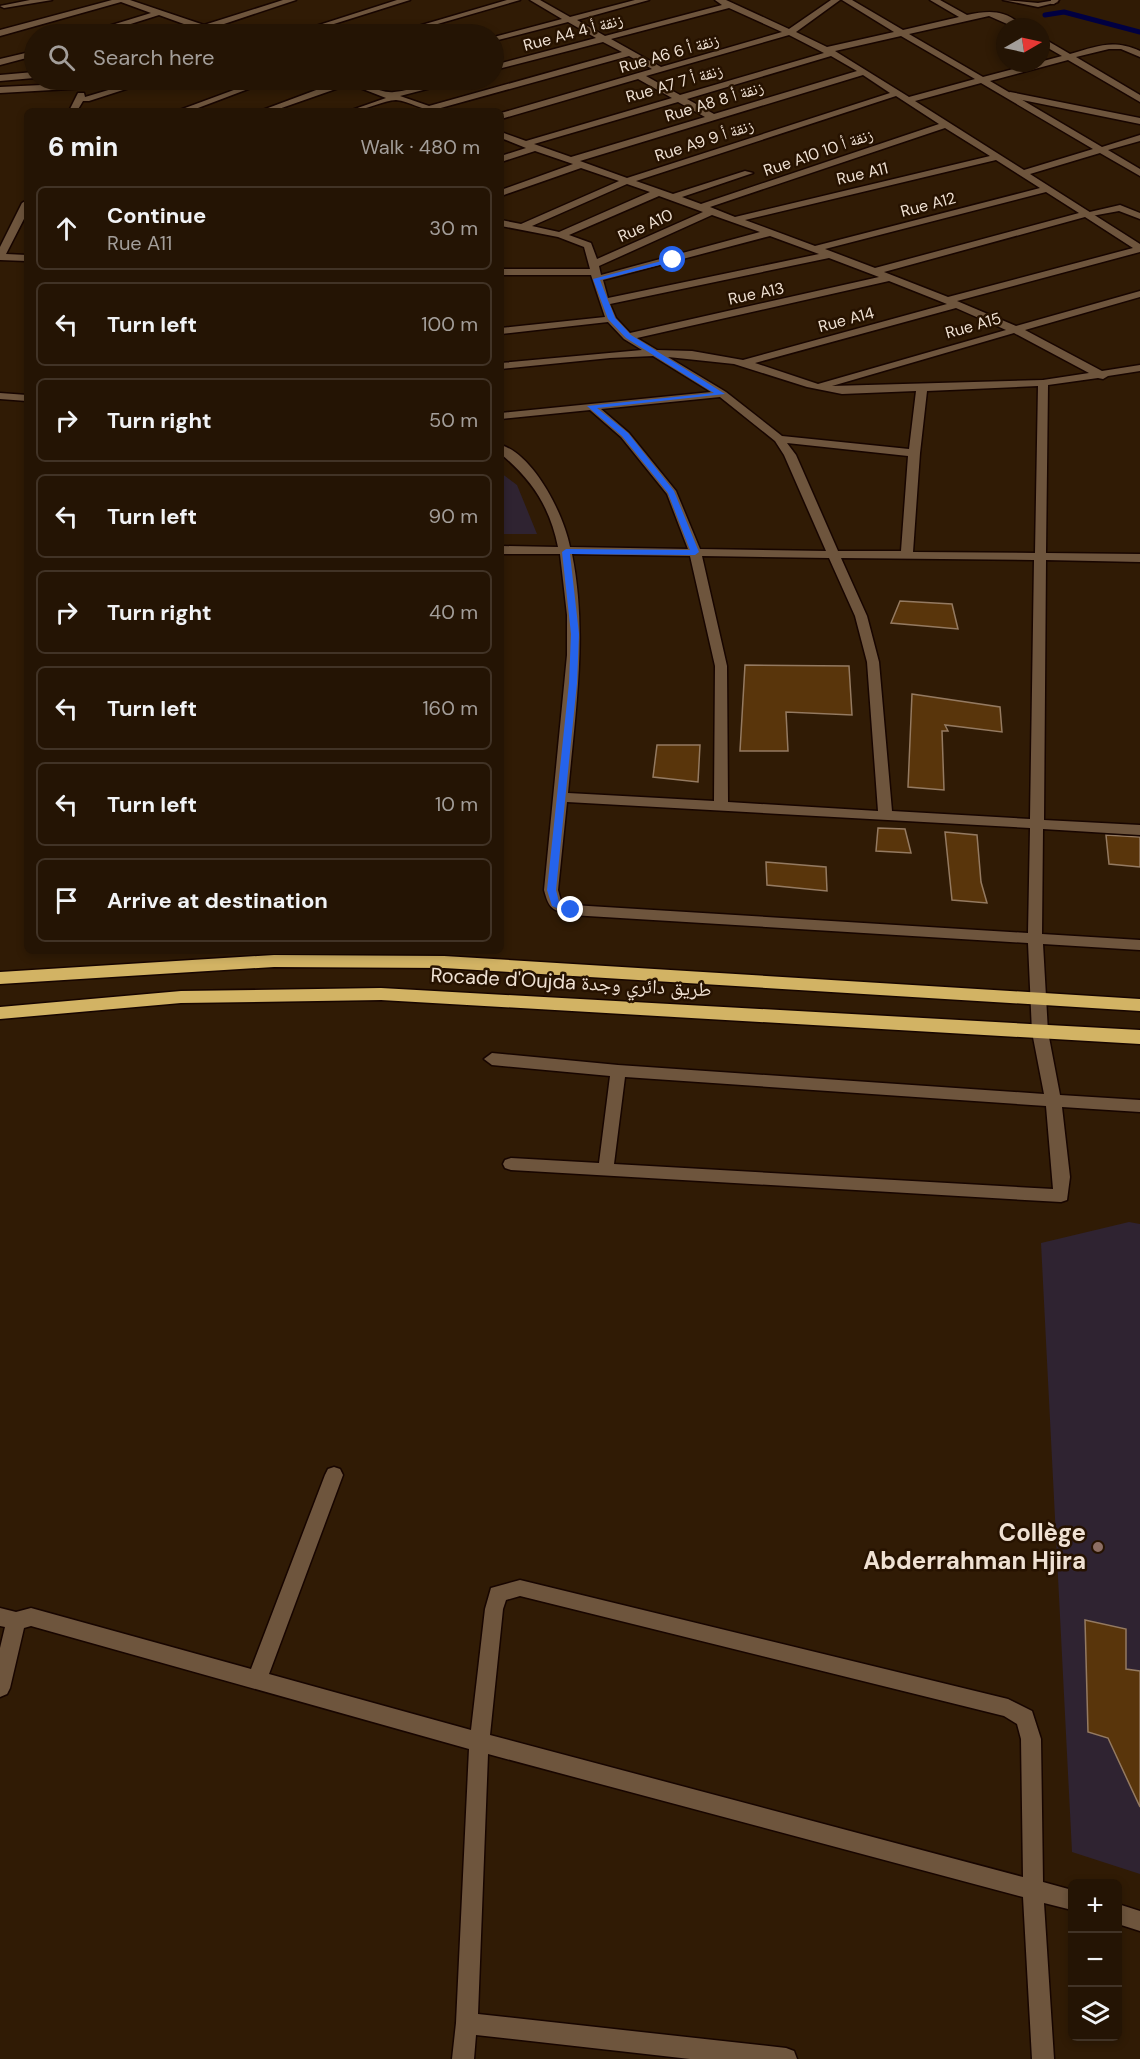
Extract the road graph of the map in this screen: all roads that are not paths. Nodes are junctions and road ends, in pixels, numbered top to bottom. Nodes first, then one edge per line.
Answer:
1 (48, 0) edge
2 (122, 0) edge
3 (146, 0) edge
4 (292, 0) edge
5 (406, 0) edge
6 (516, 0) edge
7 (534, 0) edge
8 (645, 0) edge
9 (719, 0) edge
10 (836, 0) edge
11 (846, 0) edge
12 (934, 0) edge
13 (1007, 0) edge
14 (1054, 1) edge
15 (132, 4) junction
16 (4, 5) edge
17 (730, 5) junction
18 (158, 13) junction
19 (966, 18) junction
20 (1003, 18) edge
21 (570, 19) junction
22 (33, 24) edge
23 (123, 24) edge
24 (193, 24) edge
25 (218, 24) edge
26 (328, 24) edge
27 (431, 24) edge
28 (24, 27) edge
29 (790, 32) junction
30 (903, 32) junction
31 (0, 33) edge
32 (504, 36) edge
33 (605, 39) junction
34 (1050, 46) edge
35 (830, 52) junction
36 (630, 53) junction
37 (1140, 54) edge
38 (24, 56) edge
39 (1067, 56) junction
40 (0, 62) edge
41 (504, 65) edge
42 (662, 71) junction
43 (864, 72) junction
44 (24, 76) edge
45 (641, 77) junction
46 (0, 78) edge
47 (983, 79) junction
48 (504, 89) edge
49 (0, 90) edge
50 (101, 90) edge
51 (240, 90) edge
52 (322, 90) edge
53 (374, 90) edge
54 (416, 90) edge
55 (501, 90) edge
56 (86, 93) edge
57 (898, 93) junction
58 (1011, 95) junction
59 (391, 97) junction
60 (677, 97) junction
61 (1140, 99) edge
62 (908, 100) junction
63 (75, 108) edge
64 (189, 108) edge
65 (272, 108) edge
66 (361, 108) edge
67 (425, 108) edge
68 (438, 108) edge
69 (504, 115) edge
70 (712, 117) junction
71 (1140, 121) edge
72 (947, 124) junction
73 (504, 136) edge
74 (1140, 138) edge
75 (530, 146) junction
76 (1101, 150) junction
77 (998, 157) junction
78 (504, 158) edge
79 (572, 160) junction
80 (583, 164) junction
81 (748, 173) dead end
82 (1023, 173) junction
83 (1140, 173) edge
84 (628, 180) junction
85 (1048, 189) junction
86 (504, 192) edge
87 (659, 192) junction
88 (674, 197) junction
89 (699, 208) junction
90 (24, 209) edge
91 (710, 212) junction
92 (1086, 214) junction
93 (1140, 216) edge
94 (733, 220) junction
95 (504, 223) edge
96 (523, 227) junction
97 (769, 233) junction
98 (560, 235) junction
99 (1140, 248) edge
100 (815, 249) junction
101 (829, 255) junction
102 (0, 257) edge
103 (24, 258) edge
104 (504, 272) edge
105 (594, 272) junction
106 (873, 272) junction
107 (889, 278) junction
108 (1140, 294) edge
109 (604, 302) junction
110 (951, 303) junction
111 (612, 319) junction
112 (1015, 328) junction
113 (504, 331) edge
114 (628, 337) junction
115 (651, 352) junction
116 (743, 363) junction
117 (504, 366) edge
118 (1140, 368) edge
119 (1103, 375) junction
120 (1043, 383) junction
121 (815, 387) junction
122 (922, 390) junction
123 (722, 394) junction
124 (0, 396) edge
125 (24, 398) edge
126 (591, 406) junction
127 (504, 416) edge
128 (779, 439) junction
129 (504, 450) edge
130 (914, 453) junction
131 (504, 550) edge
132 (566, 552) junction
133 (695, 552) junction
134 (835, 554) junction
135 (907, 554) junction
136 (1042, 557) junction
137 (1140, 558) edge
138 (562, 797) junction
139 (721, 804) junction
140 (885, 814) junction
141 (1037, 822) junction
142 (1140, 830) edge
143 (1035, 937) junction
144 (1140, 945) edge
145 (0, 978) edge
146 (1038, 998) junction
147 (1140, 1005) edge
148 (0, 1013) edge
149 (1040, 1032) junction
150 (1140, 1037) edge
151 (492, 1059) dead end
152 (618, 1071) junction
153 (1053, 1100) junction
154 (1140, 1106) edge
155 (511, 1164) dead end
156 (606, 1168) junction
157 (334, 1475) dead end
158 (8, 1619) edge
159 (257, 1680) junction
160 (0, 1688) edge
161 (479, 1742) junction
162 (1033, 1888) junction
163 (1068, 1899) edge
164 (1122, 1915) edge
165 (1140, 1921) edge
166 (467, 2023) junction
167 (463, 2059) edge
168 (786, 2059) edge
169 (1043, 2059) edge

1 - 16 street
2 - 15 street
2 - 22 street
3 - 15 street
4 - 25 street
5 - 26 street
6 - 27 street
7 - 21 street
8 - 21 street
9 - 17 street
10 - 29 street, Rue A6 زنقة أ 6
11 - 30 street
12 - 19 street
13 - 14 street
15 - 18 street
17 - 29 street
17 - 33 street, Rue A4 زنقة أ 4
18 - 23 street
18 - 24 street
19 - 20 street, Rue A7 زنقة أ 7
19 - 30 street, Rue A7 زنقة أ 7
21 - 32 street
21 - 33 street
28 - 31 street
29 - 35 street
29 - 42 street, Rue A6 زنقة أ 6
30 - 35 street, Rue A7 زنقة أ 7
30 - 47 street
33 - 36 street
33 - 41 street, Rue A4 زنقة أ 4
34 - 39 street
35 - 43 street
35 - 60 street, Rue A7 زنقة أ 7
36 - 42 street
36 - 48 street
37 - 39 street
38 - 40 street
39 - 47 street
39 - 61 street
42 - 45 street, Rue A6 زنقة أ 6
43 - 57 street
43 - 70 street, Rue A8 زنقة أ 8
44 - 46 street
45 - 60 street
45 - 69 street, Rue A6 زنقة أ 6
47 - 58 street
47 - 62 street
49 - 56 street
50 - 56 street
51 - 64 street
52 - 65 street
53 - 59 street
54 - 59 street
55 - 68 street
56 - 63 street
57 - 62 street
57 - 84 street, Rue A9 زنقة أ 9
58 - 71 street
58 - 76 street
59 - 66 street
59 - 67 street
60 - 70 street
60 - 75 street, Rue A7 زنقة أ 7
62 - 72 street
70 - 79 street, Rue A8 زنقة أ 8
72 - 77 street
72 - 89 street, Rue A10 زنقة أ 10
73 - 75 street
74 - 76 street
75 - 78 street, Rue A7 زنقة أ 7
75 - 79 street
76 - 82 street
76 - 83 street
77 - 82 street
77 - 94 street, Rue A11
79 - 80 street
80 - 84 street
80 - 86 street
81 - 88 street
82 - 85 street
84 - 87 street
84 - 96 street, Rue A9 زنقة أ 9
85 - 92 street
85 - 100 street, Rue A12
87 - 88 street
87 - 98 street
88 - 89 street
89 - 91 street
90 - 102 street
91 - 94 street
91 - 105 street, Rue A10
92 - 93 street
92 - 99 street
92 - 106 street
94 - 97 street
95 - 96 street
96 - 98 street
97 - 100 street
97 - 105 street
98 - 105 street
99 - 110 street, Rue A14
100 - 101 street
101 - 106 street
101 - 109 street
102 - 103 street
104 - 105 street
105 - 109 street
106 - 107 street
107 - 110 street
107 - 114 street, Rue A13
108 - 112 street, Rue A15
109 - 111 street
110 - 112 street
110 - 116 street, Rue A14
111 - 113 street
111 - 114 street
112 - 119 street
112 - 121 street, Rue A15
114 - 115 street
115 - 116 street
115 - 117 street
115 - 123 street
116 - 121 street
118 - 119 street
119 - 120 street
120 - 122 street
120 - 136 street
121 - 122 street
122 - 130 street
123 - 126 street
123 - 128 street
124 - 125 street
126 - 127 street
126 - 133 street
128 - 130 street
128 - 134 street
129 - 132 street
130 - 135 street
131 - 132 street
132 - 133 street
132 - 138 street
133 - 134 street
133 - 139 street
134 - 135 street
134 - 140 street
135 - 136 street
136 - 137 street
136 - 141 street
138 - 139 street
138 - 143 street
139 - 140 street
140 - 141 street
141 - 142 street
141 - 143 street
143 - 144 street
143 - 146 street
145 - 146 highway, Rocade d'Oujda طريق دائري وجدة
146 - 147 highway, Rocade d'Oujda طريق دائري وجدة
146 - 149 street
148 - 149 highway, Rocade d'Oujda طريق دائري وجدة
149 - 150 highway, Rocade d'Oujda طريق دائري وجدة
149 - 153 street
151 - 152 street
152 - 153 street
152 - 156 street
153 - 154 street
153 - 156 street
155 - 156 street
157 - 159 street
158 - 159 street
158 - 160 street
159 - 161 street
161 - 162 street
161 - 162 street
161 - 166 street
162 - 163 street
162 - 169 street
164 - 165 street
166 - 167 street
166 - 168 street

